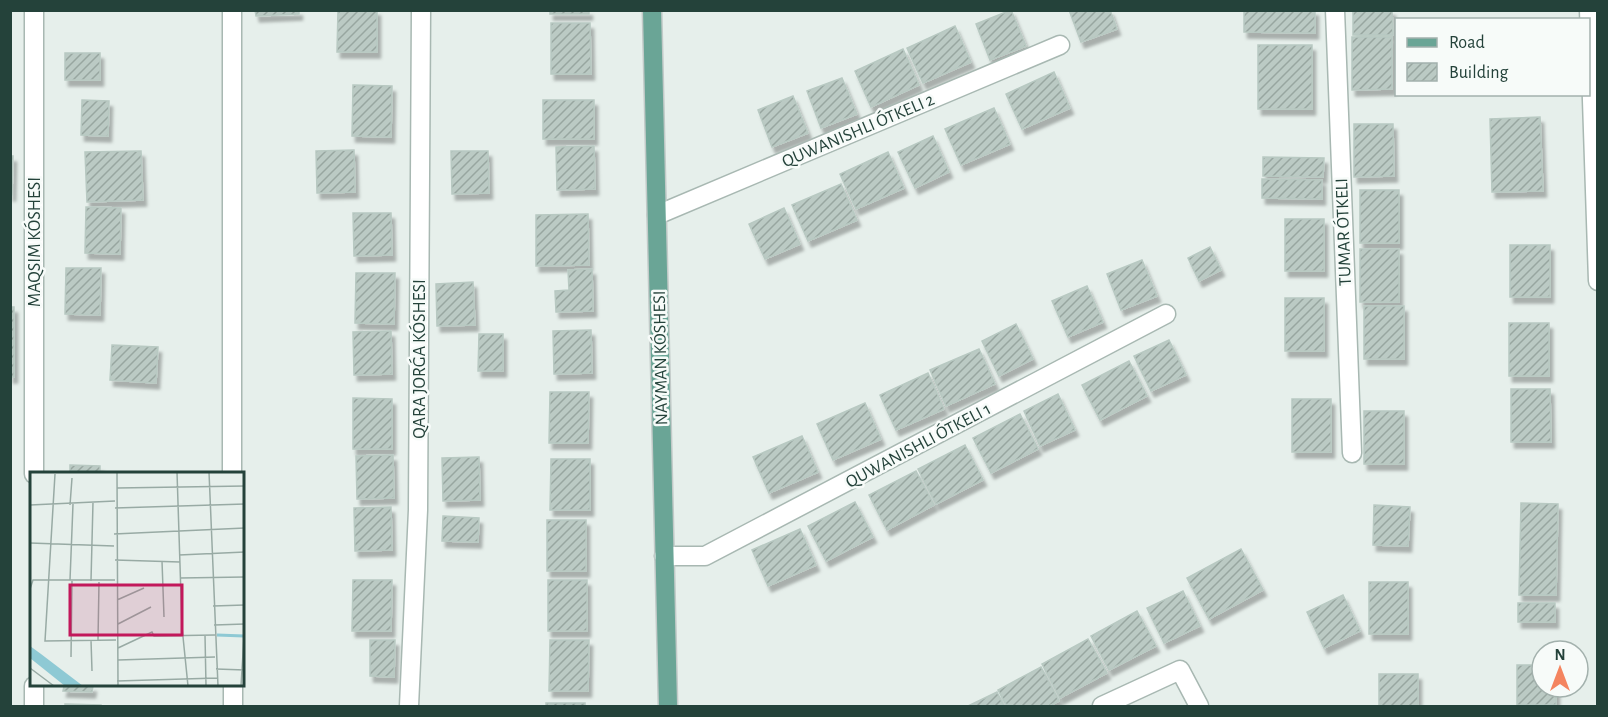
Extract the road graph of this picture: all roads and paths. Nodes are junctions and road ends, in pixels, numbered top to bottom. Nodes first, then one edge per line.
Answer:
1 (34, 10) edge
2 (232, 10) edge
3 (421, 10) edge
4 (652, 10) edge
5 (1335, 10) edge
6 (1590, 40) edge
7 (1060, 45) dead end
8 (657, 215) junction
9 (1598, 281) edge
10 (1166, 314) dead end
11 (1352, 453) dead end
12 (34, 472) edge
13 (232, 472) edge
14 (664, 556) junction
15 (34, 687) edge
16 (233, 687) edge
17 (34, 706) edge
18 (233, 706) edge
19 (409, 706) edge
20 (668, 706) edge
21 (1102, 706) edge
22 (1199, 706) edge

1 - 12 street
2 - 13 street
3 - 19 street, QARA JORǴA KÓSHESI
4 - 8 main road, NAYMAN KÓSHESI
5 - 11 street, TUMAR ÓTKELI
6 - 9 street
7 - 8 street
8 - 14 main road, NAYMAN KÓSHESI
10 - 14 street
14 - 20 main road, NAYMAN KÓSHESI
15 - 17 street
16 - 18 street
21 - 22 street

